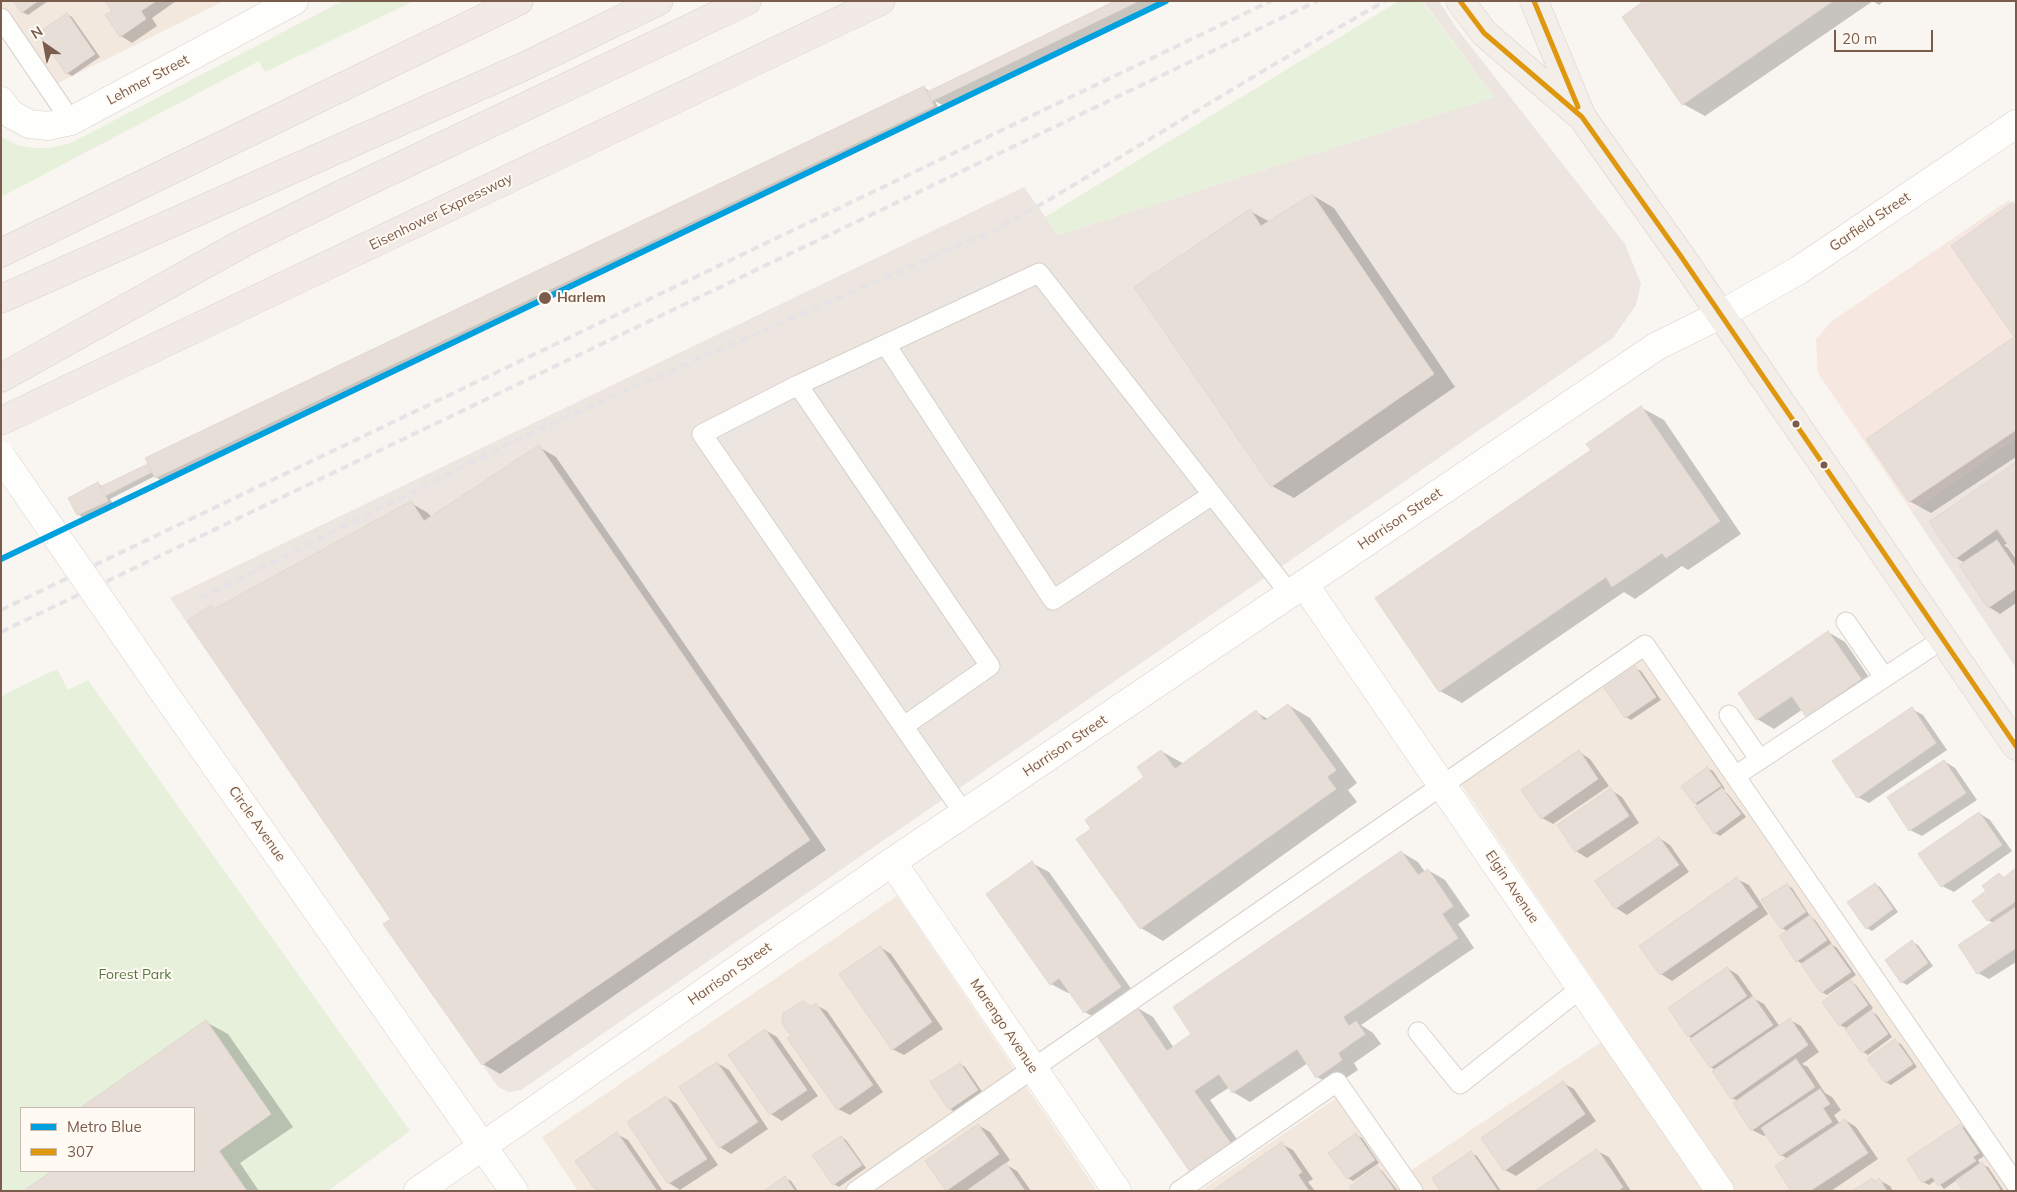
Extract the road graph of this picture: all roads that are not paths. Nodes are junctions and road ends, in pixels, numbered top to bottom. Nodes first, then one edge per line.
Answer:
1 (294, 1) edge
2 (519, 1) edge
3 (659, 1) edge
4 (747, 1) edge
5 (881, 1) edge
6 (1460, 1) edge
7 (1534, 1) edge
8 (1, 18) edge
9 (1, 101) edge
10 (1582, 117) junction
11 (71, 121) junction
12 (2016, 124) edge
13 (1, 253) edge
14 (1, 299) edge
15 (1720, 314) junction
16 (886, 344) junction
17 (1, 378) edge
18 (798, 385) junction
19 (1, 421) edge
20 (1, 456) edge
21 (1212, 495) junction
22 (1297, 589) junction
23 (1846, 622) dead end
24 (1942, 639) junction
25 (1884, 677) junction
26 (1729, 715) dead end
27 (904, 726) junction
28 (2016, 746) edge
29 (1760, 760) junction
30 (1735, 776) junction
31 (1442, 786) junction
32 (964, 813) junction
33 (892, 862) junction
34 (1581, 988) junction
35 (1418, 1032) dead end
36 (1033, 1068) junction
37 (483, 1146) junction
38 (2016, 1184) edge
39 (418, 1191) edge
40 (514, 1191) edge
41 (856, 1191) edge
42 (1117, 1191) edge
43 (1179, 1191) edge
44 (1413, 1191) edge
45 (1720, 1191) edge

1 - 11 street, Lehmer Street
2 - 13 highway
3 - 14 highway
4 - 17 highway
5 - 19 highway, Eisenhower Expressway
6 - 10 main road
7 - 10 main road
8 - 11 lane
9 - 11 street, Lehmer Street
10 - 15 main road
12 - 15 street, Garfield Street
15 - 22 street, Harrison Street
15 - 24 main road
16 - 18 lane
16 - 21 lane
16 - 21 lane
18 - 27 lane
18 - 27 lane
20 - 37 street, Circle Avenue, bridge
21 - 22 lane
22 - 31 street, Elgin Avenue
22 - 32 street, Harrison Street
23 - 25 lane
24 - 25 lane
24 - 28 main road
25 - 29 lane
26 - 29 lane
27 - 32 lane
29 - 30 lane
30 - 31 lane
30 - 38 lane
31 - 34 street, Elgin Avenue
31 - 36 lane
32 - 33 street, Harrison Street
33 - 36 street, Marengo Avenue
33 - 37 street, Harrison Street
34 - 35 lane
34 - 45 street, Elgin Avenue
36 - 41 lane
36 - 42 street, Marengo Avenue
37 - 39 street, Harrison Street
37 - 40 street, Circle Avenue
43 - 44 lane

